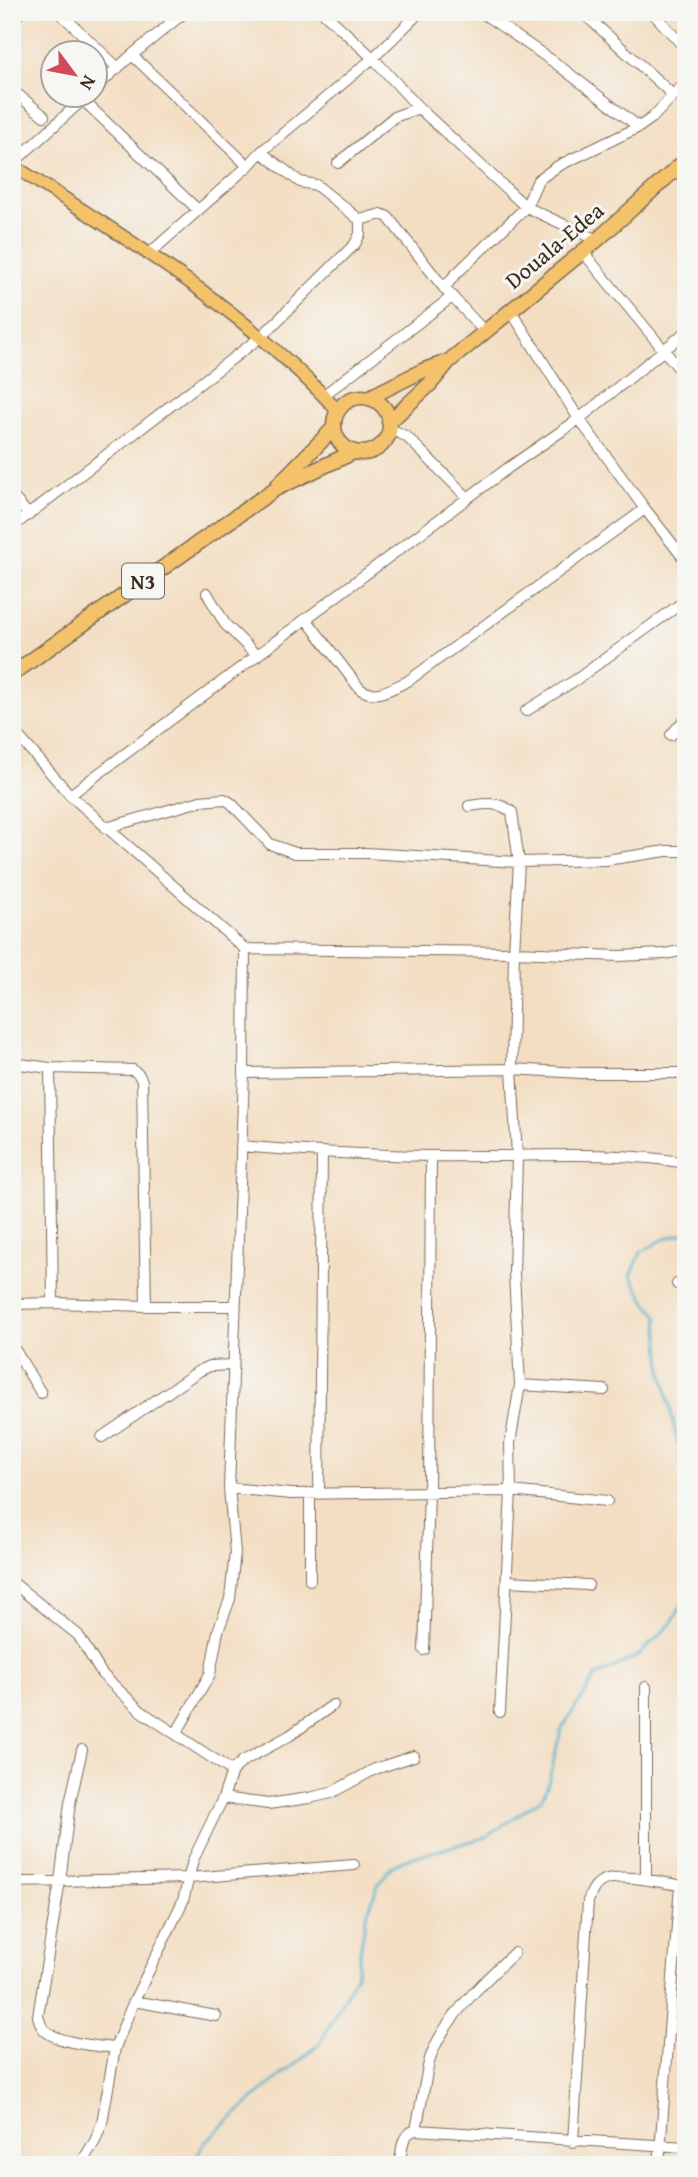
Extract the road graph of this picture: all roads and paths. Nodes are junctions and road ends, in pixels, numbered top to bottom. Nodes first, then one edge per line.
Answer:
1 (20, 12) edge
2 (59, 12) edge
3 (162, 12) edge
4 (185, 12) edge
5 (323, 12) edge
6 (420, 12) edge
7 (481, 12) edge
8 (582, 12) edge
9 (652, 12) edge
10 (12, 21) edge
11 (172, 22) junction
12 (686, 49) edge
13 (132, 55) junction
14 (373, 58) junction
15 (118, 68) junction
16 (108, 77) edge
17 (686, 82) edge
18 (12, 90) edge
19 (672, 94) junction
20 (74, 108) edge
21 (97, 108) edge
22 (419, 108) junction
23 (44, 116) dead end
24 (639, 127) junction
25 (261, 152) junction
26 (686, 160) edge
27 (338, 163) dead end
28 (12, 164) edge
29 (248, 166) junction
30 (526, 207) junction
31 (198, 210) junction
32 (360, 220) junction
33 (597, 240) junction
34 (583, 252) junction
35 (149, 253) junction
36 (444, 288) junction
37 (453, 296) junction
38 (511, 311) junction
39 (484, 331) junction
40 (686, 332) edge
41 (262, 336) junction
42 (665, 349) junction
43 (448, 362) junction
44 (686, 377) edge
45 (324, 396) junction
46 (368, 398) junction
47 (338, 411) junction
48 (579, 419) junction
49 (389, 425) junction
50 (334, 428) junction
51 (354, 452) junction
52 (275, 488) junction
53 (12, 496) edge
54 (468, 498) junction
55 (645, 509) junction
56 (29, 515) junction
57 (12, 527) edge
58 (686, 561) edge
59 (207, 593) dead end
60 (686, 600) edge
61 (306, 619) junction
62 (257, 656) junction
63 (12, 674) edge
64 (526, 711) dead end
65 (686, 718) edge
66 (12, 729) edge
67 (671, 736) dead end
68 (70, 795) junction
69 (469, 806) dead end
70 (106, 828) junction
71 (686, 851) edge
72 (519, 862) junction
73 (244, 949) junction
74 (686, 950) edge
75 (514, 952) junction
76 (12, 1063) edge
77 (50, 1068) junction
78 (512, 1069) junction
79 (244, 1073) junction
80 (686, 1073) edge
81 (241, 1146) junction
82 (322, 1153) junction
83 (431, 1156) junction
84 (517, 1156) junction
85 (686, 1163) edge
86 (53, 1303) junction
87 (12, 1304) edge
88 (146, 1306) junction
89 (236, 1306) junction
90 (12, 1345) edge
91 (15, 1358) edge
92 (233, 1365) junction
93 (520, 1385) junction
94 (604, 1390) dead end
95 (41, 1393) dead end
96 (102, 1437) dead end
97 (229, 1488) junction
98 (511, 1491) junction
99 (429, 1492) junction
100 (315, 1493) junction
101 (607, 1501) dead end
102 (310, 1580) dead end
103 (507, 1581) junction
104 (12, 1582) edge
105 (588, 1586) dead end
106 (424, 1650) dead end
107 (646, 1686) dead end
108 (333, 1705) dead end
109 (500, 1712) dead end
110 (176, 1734) junction
111 (82, 1749) dead end
112 (414, 1756) dead end
113 (232, 1771) junction
114 (223, 1798) junction
115 (354, 1865) dead end
116 (190, 1878) junction
117 (646, 1879) junction
118 (60, 1881) junction
119 (12, 1882) edge
120 (683, 1886) edge
121 (514, 1953) dead end
122 (134, 2001) junction
123 (216, 2016) dead end
124 (116, 2048) junction
125 (416, 2130) junction
126 (573, 2142) junction
127 (660, 2145) junction
128 (686, 2147) edge
129 (80, 2165) edge
130 (400, 2165) edge
131 (659, 2165) edge

1 - 10 street
2 - 15 street
3 - 11 street
4 - 11 street
5 - 14 street
6 - 14 street
7 - 24 street
8 - 19 street
9 - 12 street
11 - 13 street
13 - 15 street
13 - 29 street
14 - 22 street
14 - 25 street
15 - 16 street
17 - 19 street
18 - 23 street
19 - 24 street
20 - 28 street
21 - 31 street
22 - 27 street
22 - 30 street
24 - 30 street
25 - 29 street
25 - 32 street
26 - 33 highway, Douala-Edea / N3
28 - 35 main road
29 - 31 street
30 - 33 street
30 - 36 street
31 - 35 street
32 - 36 street
32 - 41 street
33 - 34 highway, Douala-Edea / N3
34 - 38 highway, Douala-Edea / N3
34 - 42 street
35 - 41 main road
36 - 37 street
37 - 39 street
37 - 45 street
38 - 39 highway, Douala-Edea / N3
38 - 48 street
39 - 43 highway, Douala-Edea / N3
40 - 42 street
41 - 45 main road
41 - 56 street
42 - 44 street
42 - 48 street
43 - 46 highway, Douala-Edea / N3
43 - 49 highway, Douala-Edea / N3
45 - 47 main road
46 - 47 highway, N3
46 - 49 highway
47 - 50 highway
48 - 54 street
48 - 55 street
49 - 51 highway, N3
49 - 54 street
50 - 51 highway
50 - 52 highway, N3
51 - 52 highway, N3
52 - 63 highway, N3
53 - 56 street
54 - 61 street
55 - 58 street
55 - 61 street
56 - 57 street
59 - 62 street
60 - 64 street
61 - 62 street
62 - 68 street
65 - 67 street
66 - 68 street
68 - 70 street
69 - 72 street
70 - 72 street
70 - 73 street
71 - 72 street
72 - 75 street
73 - 75 street
73 - 79 street
74 - 75 street
75 - 78 street
76 - 77 street
77 - 86 street
77 - 88 street
78 - 79 street
78 - 80 street
78 - 84 street
79 - 81 street
81 - 82 street
81 - 89 street
82 - 83 street
82 - 100 street
83 - 84 street
83 - 99 street
84 - 85 street
84 - 93 street
86 - 87 street
86 - 88 street
88 - 89 street
89 - 92 street
90 - 91 street
91 - 95 street
92 - 96 street
92 - 97 street
93 - 94 street
93 - 98 street
97 - 100 street
97 - 110 street
98 - 99 street
98 - 101 street
98 - 103 street
99 - 100 street
99 - 106 street
100 - 102 street
103 - 105 street
103 - 109 street
104 - 110 street
107 - 117 street
108 - 113 street
110 - 113 street
111 - 118 street
112 - 114 street
113 - 114 street
114 - 116 street
115 - 116 street
116 - 118 street
116 - 122 street
117 - 120 street
117 - 126 street
118 - 119 street
118 - 124 street
120 - 127 street
121 - 125 street
122 - 123 street
122 - 124 street
124 - 129 street
125 - 126 street
125 - 130 street
126 - 127 street
127 - 128 street
127 - 131 street

